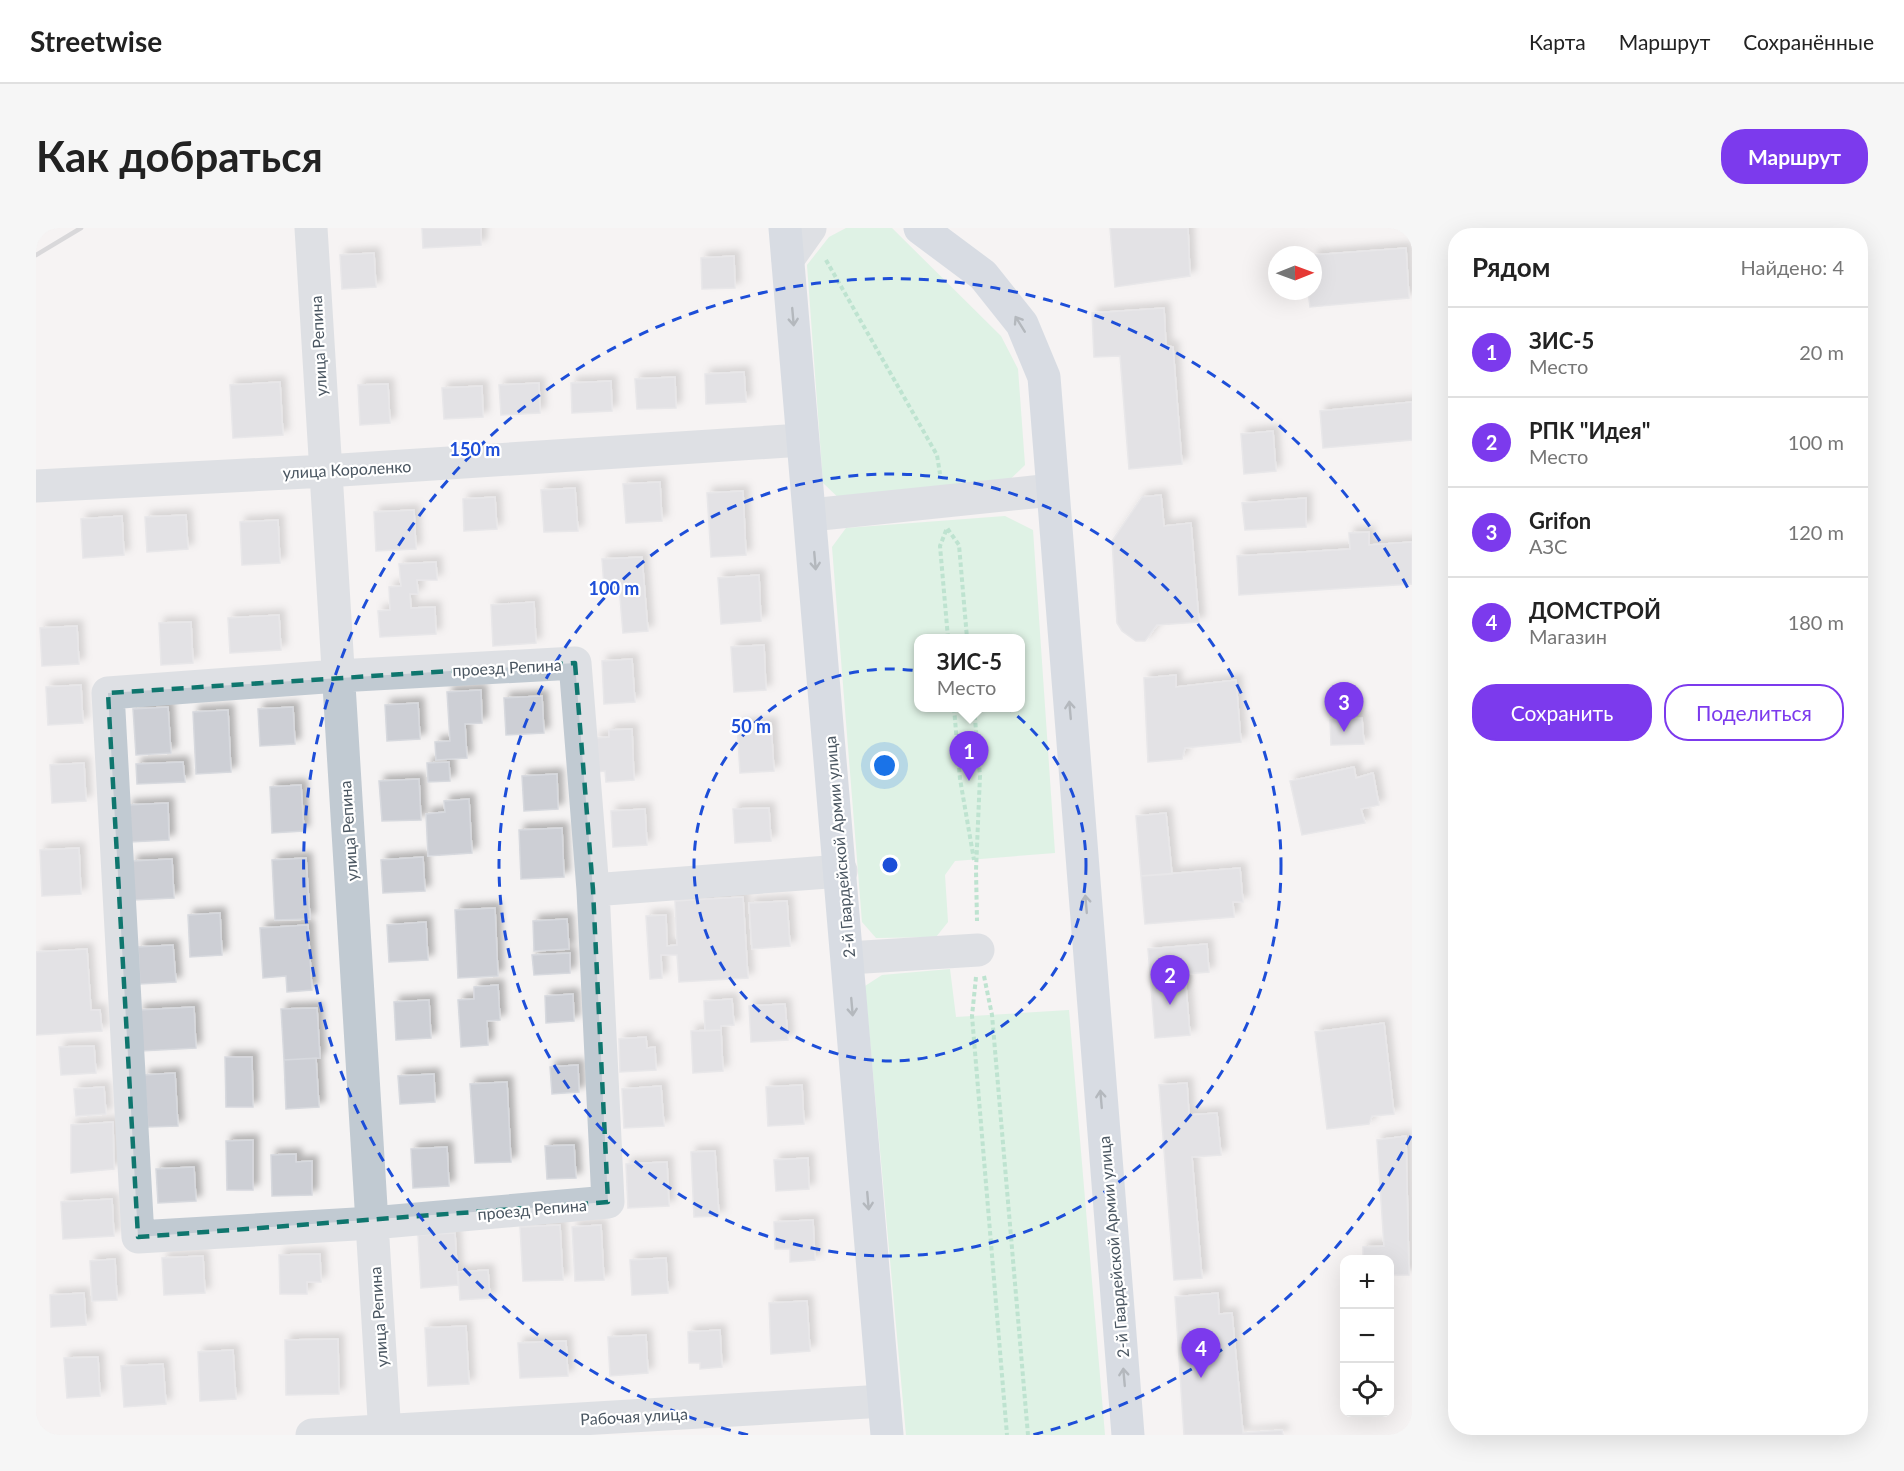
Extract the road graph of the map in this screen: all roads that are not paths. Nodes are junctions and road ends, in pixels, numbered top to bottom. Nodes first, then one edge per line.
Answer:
1 (311, 228) edge
2 (810, 228) edge
3 (920, 228) edge
4 (787, 243) edge
5 (802, 440) junction
6 (326, 471) junction
7 (36, 486) edge
8 (1052, 490) junction
9 (811, 515) junction
10 (338, 676) junction
11 (841, 871) junction
12 (593, 890) junction
13 (978, 950) road end
14 (848, 958) junction
15 (372, 1223) junction
16 (884, 1401) junction
17 (385, 1433) edge
18 (312, 1435) edge
19 (887, 1435) edge
20 (1128, 1435) edge

1 - 6 street, улица Репина
2 - 4 street
8 -> 3 main road, 2-й Гвардейской Армии улица
4 -> 5 main road, 2-й Гвардейской Армии улица
5 - 6 street, улица Короленко
5 - 9 main road, 2-й Гвардейской Армии улица
6 - 7 street, улица Короленко
6 - 10 street, улица Репина
8 - 9 street
20 -> 8 main road, 2-й Гвардейской Армии улица
9 -> 11 main road, 2-й Гвардейской Армии улица
10 - 12 street, проезд Репина
10 - 15 street, улица Репина
10 - 15 street, проезд Репина
11 - 12 street
11 - 14 main road, 2-й Гвардейской Армии улица
12 - 15 street, проезд Репина
13 - 14 street
14 -> 16 main road, 2-й Гвардейской Армии улица
15 - 17 street, улица Репина
16 - 17 street, Рабочая улица
16 - 19 main road, 2-й Гвардейской Армии улица
17 - 18 street, Рабочая улица

